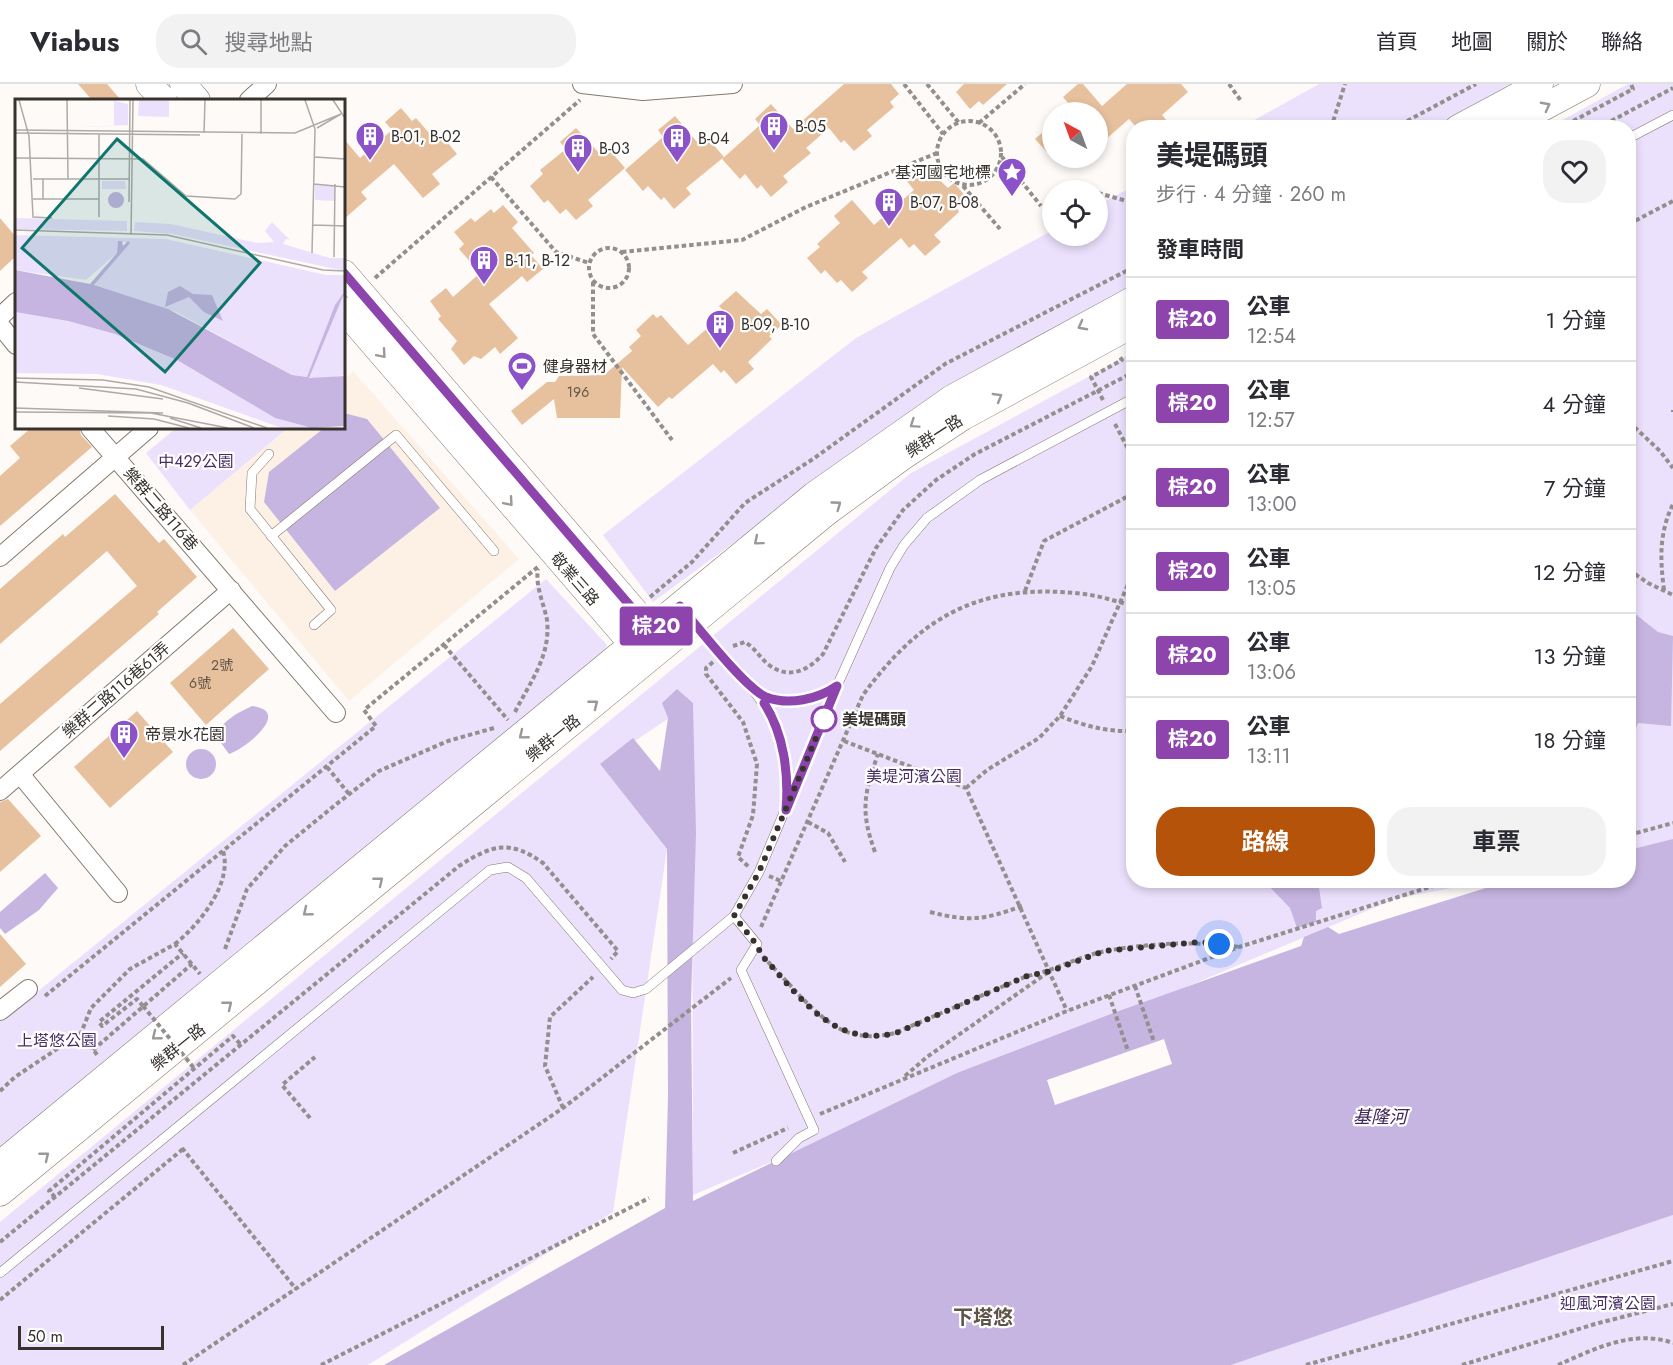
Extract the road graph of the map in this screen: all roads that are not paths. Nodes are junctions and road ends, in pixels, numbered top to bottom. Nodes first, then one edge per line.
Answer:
1 (149, 84) edge
2 (183, 84) edge
3 (267, 84) edge
4 (733, 84) edge
5 (1540, 84) edge
6 (1587, 84) edge
7 (589, 85) edge
8 (163, 99) edge
9 (196, 99) edge
10 (250, 99) edge
11 (1673, 115) edge
12 (1473, 120) edge
13 (1520, 120) edge
14 (1636, 134) edge
15 (345, 274) edge
16 (15, 303) edge
17 (1126, 303) edge
18 (345, 311) edge
19 (0, 317) edge
20 (0, 325) edge
21 (1126, 328) edge
22 (15, 344) edge
23 (1126, 402) edge
24 (91, 429) edge
25 (147, 429) edge
26 (269, 454) dead end
27 (116, 457) junction
28 (271, 536) junction
29 (494, 551) dead end
30 (0, 557) edge
31 (231, 590) junction
32 (687, 614) junction
33 (314, 625) dead end
34 (646, 643) junction
35 (750, 686) junction
36 (837, 686) junction
37 (336, 713) dead end
38 (20, 774) junction
39 (0, 791) edge
40 (786, 810) junction
41 (118, 894) dead end
42 (734, 916) junction
43 (27, 989) dead end
44 (0, 1011) edge
45 (776, 1161) dead end
46 (0, 1164) edge
47 (0, 1193) edge
48 (0, 1273) edge

1 - 8 main road
2 - 9 main road
3 - 10 street
4 - 7 street
5 - 12 main road
13 -> 6 main road
11 - 14 lane
15 - 34 main road, 敬業三路
16 - 19 street
17 -> 32 main road, 樂群一路
18 -> 34 main road, 敬業三路
20 - 22 street
32 -> 21 main road, 樂群一路
23 - 36 lane
24 - 27 street, 樂群二路116巷
25 - 27 street
26 - 28 lane
27 - 30 street
27 - 31 street, 樂群二路116巷
28 - 29 lane
28 - 33 lane
31 - 37 street, 樂群二路116巷
31 - 38 street, 樂群二路116巷61弄
32 - 34 main road, 樂群一路
32 - 35 lane
34 -> 46 main road, 樂群一路
47 -> 34 main road, 樂群一路
35 - 36 lane
35 - 40 lane
36 - 40 lane
38 - 39 street, 樂群二路116巷61弄
38 - 41 street
40 - 42 lane
42 - 45 lane
42 - 48 lane
43 - 44 street

